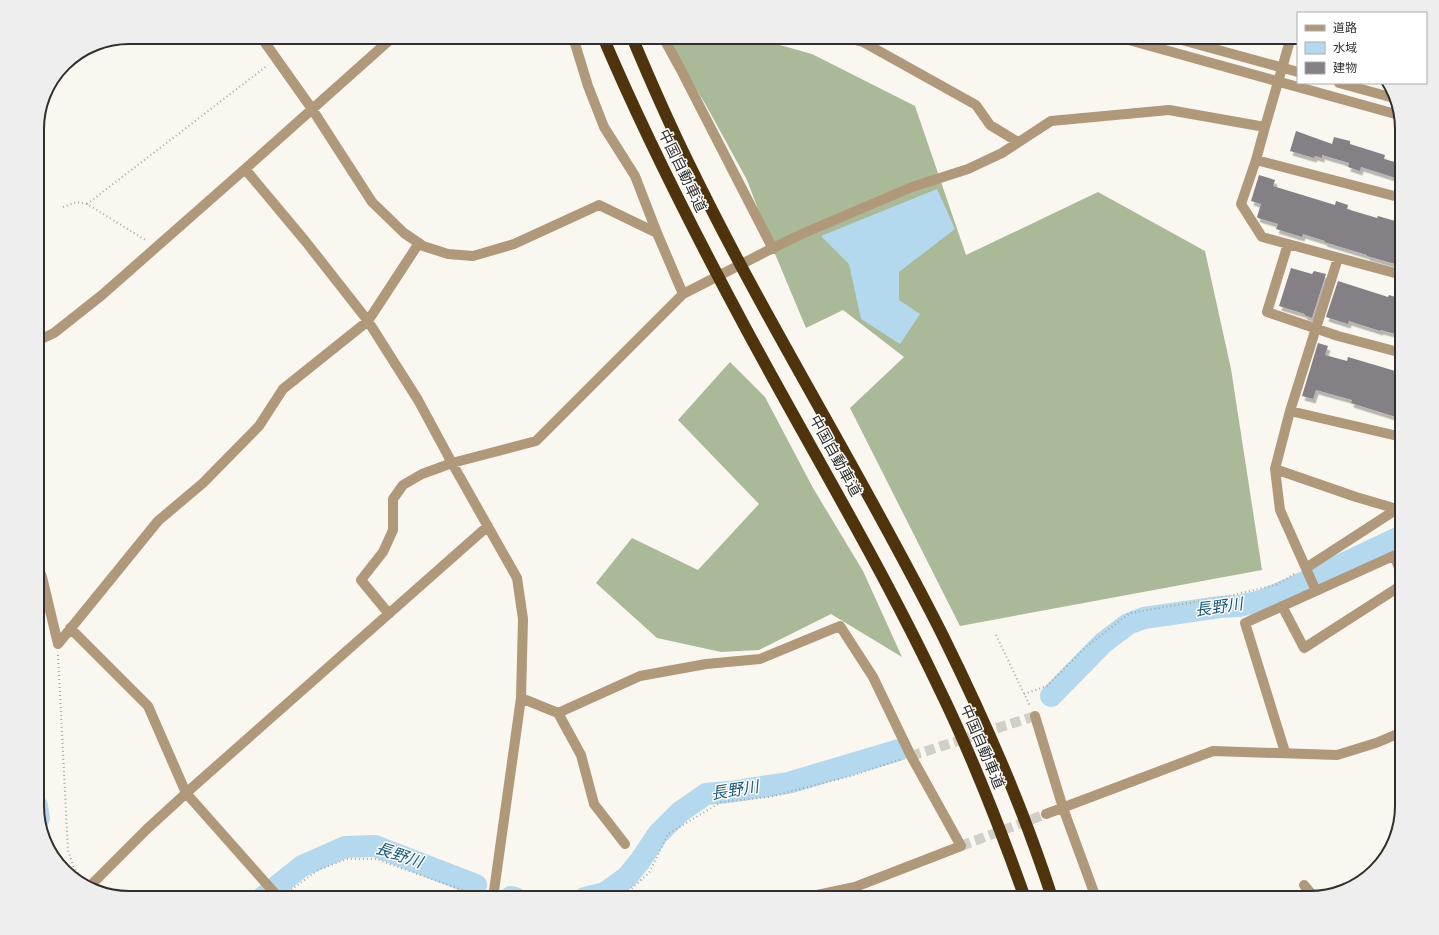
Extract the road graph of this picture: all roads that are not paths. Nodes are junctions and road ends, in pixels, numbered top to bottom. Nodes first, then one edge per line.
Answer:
1 (266, 44) edge
2 (385, 44) edge
3 (575, 44) edge
4 (606, 44) edge
5 (635, 44) edge
6 (666, 44) edge
7 (867, 44) edge
8 (1143, 44) edge
9 (1196, 44) edge
10 (1289, 44) edge
11 (1297, 72) edge
12 (1343, 84) edge
13 (1389, 97) edge
14 (312, 109) junction
15 (1393, 115) edge
16 (1266, 124) junction
17 (1018, 142) junction
18 (1256, 160) junction
19 (245, 169) junction
20 (1395, 196) edge
21 (657, 233) junction
22 (419, 243) junction
23 (1288, 244) junction
24 (769, 250) junction
25 (1338, 258) junction
26 (1395, 273) edge
27 (683, 294) junction
28 (368, 321) junction
29 (1316, 328) junction
30 (44, 337) edge
31 (1395, 351) edge
32 (1290, 411) junction
33 (1395, 435) edge
34 (452, 463) junction
35 (1274, 469) junction
36 (1395, 507) edge
37 (1395, 511) edge
38 (488, 526) junction
39 (1395, 555) edge
40 (1306, 568) junction
41 (44, 585) edge
42 (1395, 590) edge
43 (1316, 591) junction
44 (1282, 606) junction
45 (389, 614) junction
46 (70, 628) junction
47 (522, 698) junction
48 (558, 713) junction
49 (1035, 716) road end
50 (1395, 735) edge
51 (1286, 752) junction
52 (186, 793) junction
53 (1063, 808) junction
54 (1046, 814) tunnel mouth
55 (625, 844) dead end
56 (93, 883) edge
57 (1304, 886) dead end
58 (273, 891) edge
59 (495, 891) edge
60 (833, 891) edge
61 (1022, 891) edge
62 (1050, 891) edge
63 (1093, 891) edge
64 (1309, 891) edge

1 - 14 street
2 - 14 street
3 - 21 street
4 - 61 highway, 中国自動車道
5 - 62 highway, 中国自動車道
6 - 24 street
7 - 17 street
8 - 15 street
9 - 11 street
10 - 16 street
12 - 13 street
14 - 19 street
14 - 22 street
16 - 17 street
16 - 18 street
17 - 24 street
18 - 20 street
18 - 23 street
19 - 28 street
19 - 30 street
21 - 22 street
21 - 27 street
22 - 28 street
23 - 25 street
23 - 29 street
24 - 27 street
25 - 26 street
25 - 29 street
27 - 34 street
28 - 34 street
28 - 46 street
29 - 31 street
29 - 32 street
32 - 33 street
32 - 35 street
34 - 38 street
34 - 45 street
35 - 36 street
35 - 40 street
37 - 40 street
38 - 45 street
38 - 47 street
39 - 43 street
40 - 43 street
41 - 46 street
42 - 44 street
43 - 44 street
44 - 51 street
45 - 52 street
46 - 52 street
47 - 48 street
47 - 59 street
48 - 55 street
48 - 60 street
49 - 53 street
50 - 51 street
51 - 53 street
52 - 56 street
52 - 58 street
53 - 54 street
53 - 63 street
57 - 64 street

